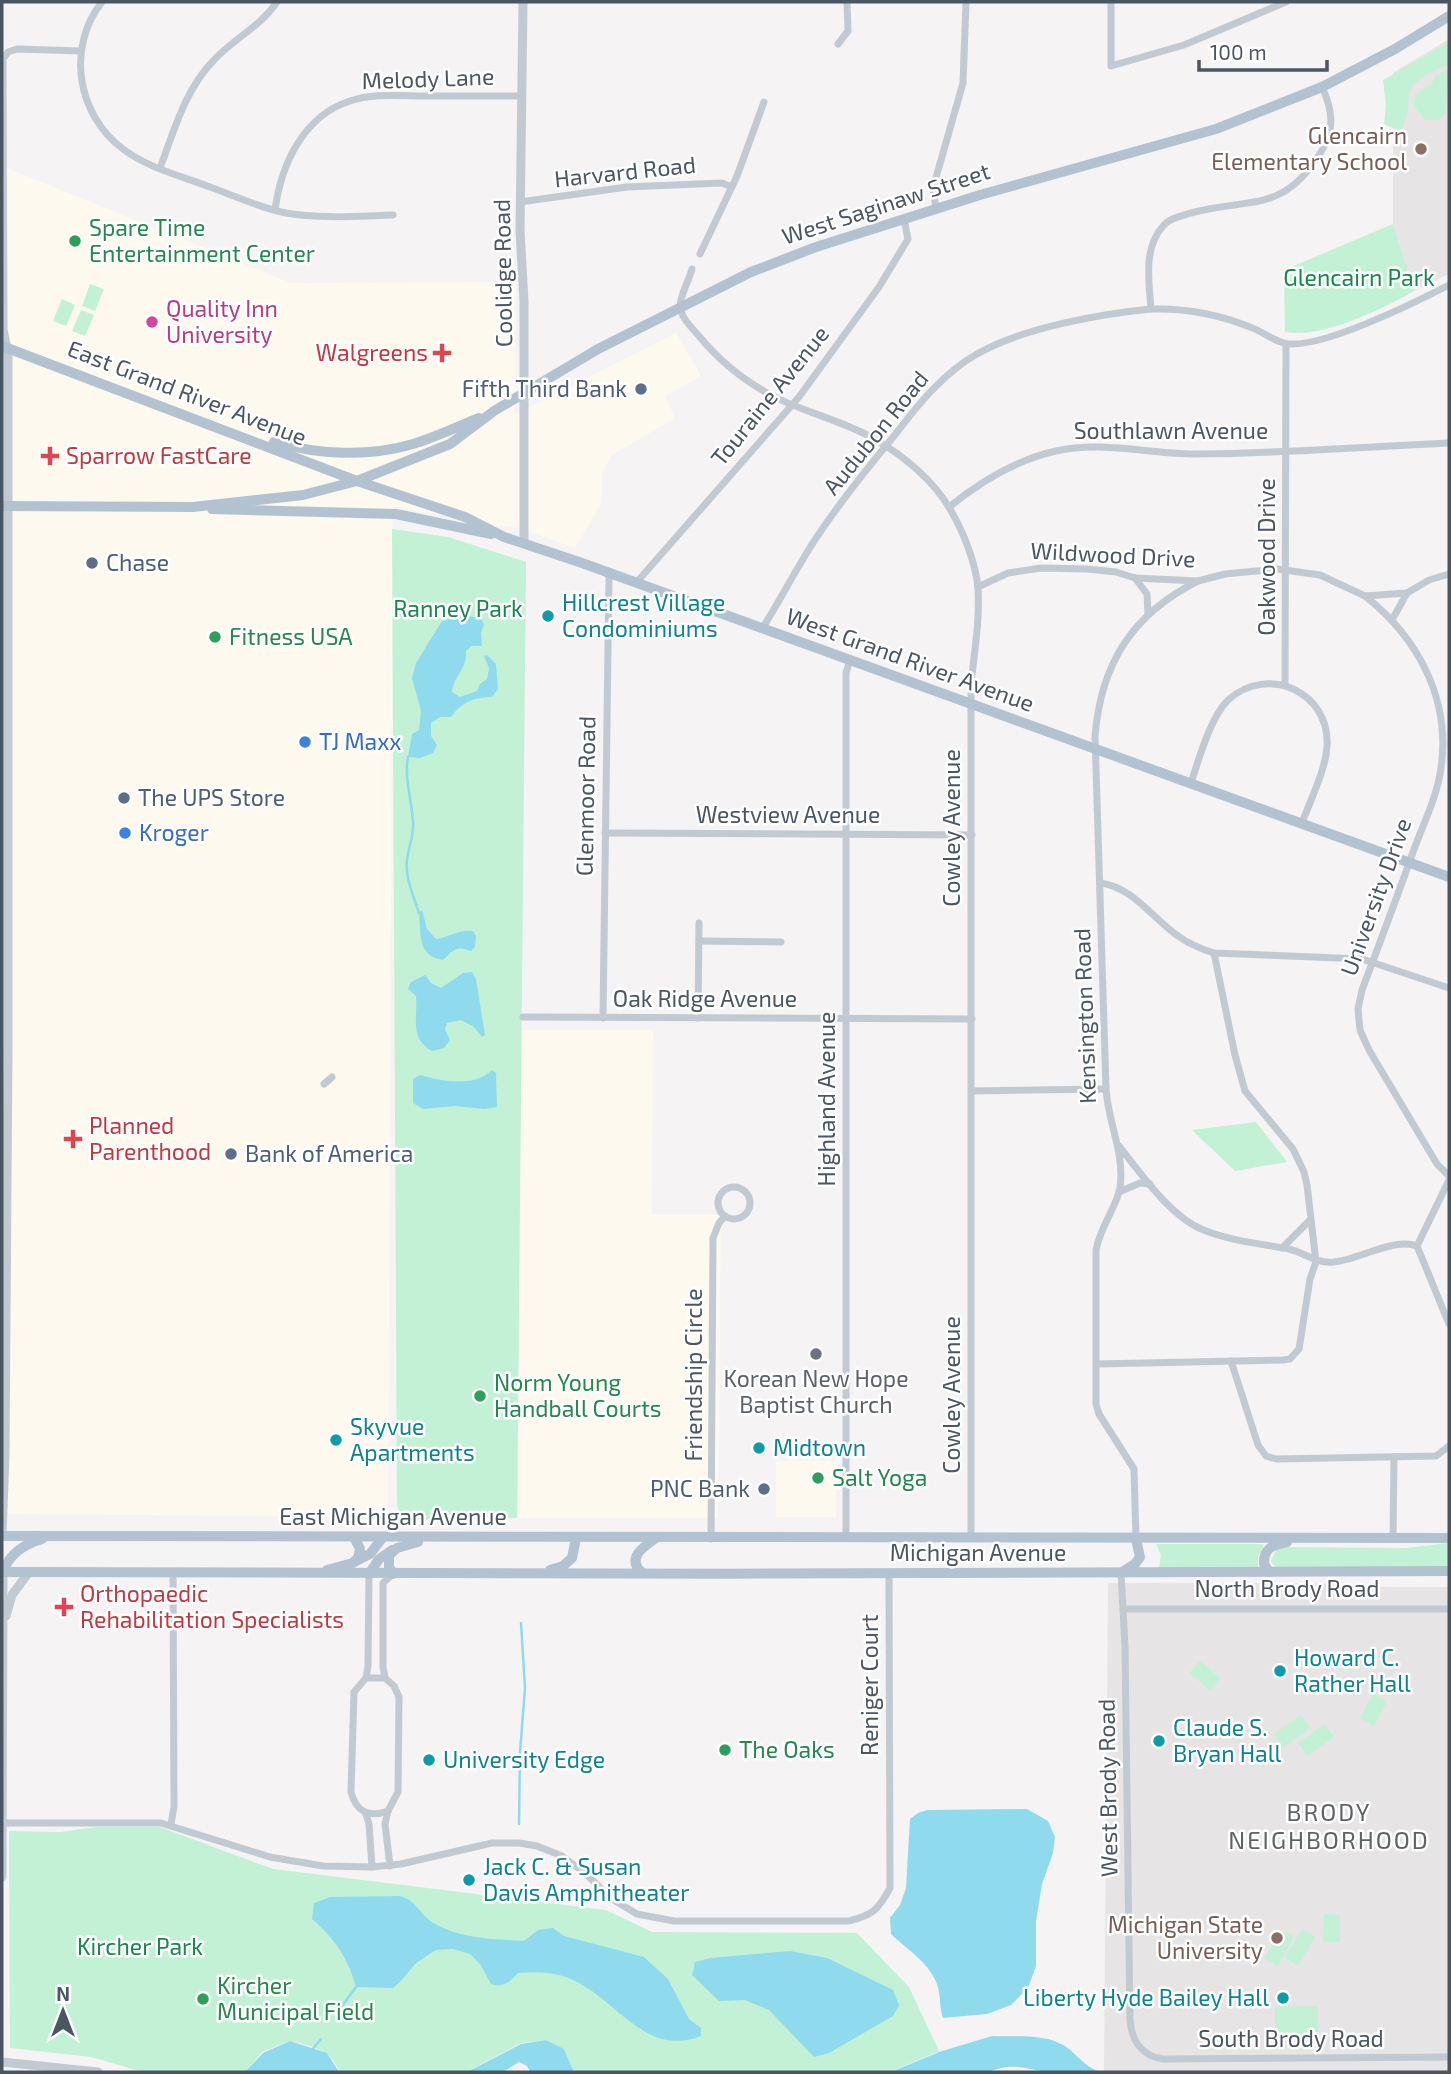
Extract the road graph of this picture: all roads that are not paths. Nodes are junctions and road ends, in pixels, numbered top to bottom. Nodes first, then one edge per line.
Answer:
1 (102, 2) edge
2 (277, 2) edge
3 (523, 2) edge
4 (848, 2) edge
5 (966, 2) edge
6 (1111, 2) edge
7 (1286, 2) edge
8 (1449, 16) edge
9 (838, 44) dead end
10 (81, 51) junction
11 (1322, 87) junction
12 (522, 96) junction
13 (764, 103) dead end
14 (160, 168) junction
15 (732, 187) junction
16 (520, 202) junction
17 (936, 209) junction
18 (275, 210) junction
19 (393, 215) dead end
20 (904, 219) junction
21 (700, 254) dead end
22 (692, 269) dead end
23 (1449, 285) edge
24 (680, 306) junction
25 (1151, 309) junction
26 (1286, 344) junction
27 (5, 347) edge
28 (523, 394) junction
29 (793, 405) junction
30 (494, 411) junction
31 (235, 433) junction
32 (1449, 443) edge
33 (885, 446) junction
34 (1286, 451) junction
35 (356, 481) junction
36 (6, 506) edge
37 (949, 507) junction
38 (193, 508) junction
39 (504, 537) junction
40 (524, 544) junction
41 (1286, 569) junction
42 (608, 574) junction
43 (1449, 575) edge
44 (1135, 578) junction
45 (1198, 581) junction
46 (636, 583) junction
47 (978, 587) junction
48 (1407, 593) junction
49 (1365, 596) junction
50 (1148, 614) junction
51 (1392, 620) junction
52 (762, 629) junction
53 (850, 660) junction
54 (1285, 685) junction
55 (972, 705) junction
56 (1096, 749) junction
57 (1191, 783) junction
58 (1302, 823) junction
59 (605, 833) junction
60 (846, 835) junction
61 (972, 835) junction
62 (5, 846) edge
63 (1409, 862) junction
64 (1449, 877) edge
65 (1100, 883) junction
66 (699, 923) dead end
67 (699, 942) junction
68 (781, 942) dead end
69 (1214, 953) junction
70 (1373, 962) junction
71 (1449, 988) edge
72 (523, 1017) dead end
73 (603, 1018) junction
74 (698, 1018) junction
75 (846, 1018) junction
76 (972, 1019) junction
77 (332, 1077) dead end
78 (324, 1084) dead end
79 (1106, 1089) junction
80 (972, 1091) junction
81 (1119, 1146) junction
82 (1449, 1178) edge
83 (1150, 1184) junction
84 (1119, 1192) junction
85 (725, 1216) junction
86 (1310, 1219) junction
87 (1417, 1246) junction
88 (1282, 1248) junction
89 (1316, 1262) junction
90 (1449, 1324) edge
91 (1231, 1362) junction
92 (1097, 1364) junction
93 (1449, 1446) edge
94 (1394, 1457) junction
95 (2, 1536) edge
96 (51, 1536) junction
97 (354, 1537) junction
98 (383, 1537) junction
99 (441, 1538) junction
100 (576, 1538) junction
101 (656, 1538) junction
102 (784, 1538) joint
103 (846, 1538) junction
104 (971, 1538) junction
105 (1304, 1538) junction
106 (1394, 1538) junction
107 (1449, 1538) edge
108 (711, 1539) junction
109 (1136, 1539) junction
110 (397, 1548) junction
111 (353, 1563) junction
112 (1449, 1571) edge
113 (2, 1572) edge
114 (29, 1572) junction
115 (1269, 1572) junction
116 (538, 1573) junction
117 (642, 1573) junction
118 (1121, 1573) junction
119 (173, 1574) junction
120 (314, 1574) junction
121 (369, 1574) junction
122 (393, 1574) junction
123 (889, 1574) junction
124 (1125, 1609) junction
125 (1449, 1609) edge
126 (4, 1624) junction
127 (366, 1678) junction
128 (385, 1678) junction
129 (388, 1811) junction
130 (366, 1814) junction
131 (2, 1823) edge
132 (171, 1824) junction
133 (390, 1866) junction
134 (372, 1867) junction
135 (2, 1877) edge
136 (1137, 2045) joint
137 (1449, 2057) edge
138 (2, 2062) edge
139 (98, 2072) edge

1 - 10 street
2 - 14 street
3 - 12 street, Coolidge Road
4 - 9 street
5 - 17 street
6 - 7 street
8 - 11 main road, West Saginaw Street
10 - 14 street
10 - 27 street
11 - 17 main road, West Saginaw Street
11 - 25 street
12 - 16 street, Coolidge Road
12 - 18 street, Melody Lane
13 - 15 street
14 - 18 street
15 - 16 street, Harvard Road
15 - 21 street
16 - 28 street, Coolidge Road
17 - 20 main road, West Saginaw Street
18 - 19 street
20 - 24 main road, West Saginaw Street
20 - 29 street, Touraine Avenue
22 - 24 street
23 - 26 street
24 - 28 main road, West Saginaw Street
24 - 29 street, Cowley Avenue
25 - 26 street, Audubon Road
25 - 33 street, Audubon Road
26 - 34 street, Oakwood Drive
27 - 31 main road, East Grand River Avenue
27 - 36 street
28 - 30 main road, West Saginaw Street
28 - 40 street, Coolidge Road
29 - 33 street, Cowley Avenue
29 - 46 street, Touraine Avenue
30 - 31 main road
30 - 35 main road, West Saginaw Street
31 - 35 main road, East Grand River Avenue
32 - 34 street, Southlawn Avenue
33 - 37 street, Cowley Avenue
33 - 52 street, Audubon Road
34 - 37 street, Southlawn Avenue
34 - 41 street, Oakwood Drive
35 - 38 main road, West Saginaw Street
35 - 39 main road, West Grand River Avenue
36 - 38 main road
36 - 62 street
37 - 47 street, Cowley Avenue
38 - 39 main road
39 - 40 main road, West Grand River Avenue
40 - 42 main road, West Grand River Avenue
41 - 45 street, Wildwood Drive
41 - 49 street, Wildwood Drive
41 - 54 street, Oakwood Drive
42 - 46 main road, West Grand River Avenue
42 - 59 street, Glenmoor Road
43 - 48 street, Wildwood Drive
44 - 45 street, Wildwood Drive
44 - 47 street, Wildwood Drive
44 - 50 street
45 - 50 street, Kensington Road
46 - 52 main road, West Grand River Avenue
47 - 55 street, Cowley Avenue
48 - 49 street, Wildwood Drive
48 - 51 street
49 - 51 street, University Drive
50 - 56 street, Kensington Road
51 - 63 street, University Drive
52 - 53 main road, West Grand River Avenue
53 - 55 main road, West Grand River Avenue
53 - 60 street, Highland Avenue
54 - 57 street
54 - 58 street
55 - 56 main road, West Grand River Avenue
55 - 61 street, Cowley Avenue
56 - 57 main road, West Grand River Avenue
56 - 65 street, Kensington Road
57 - 58 main road, West Grand River Avenue
58 - 63 main road, West Grand River Avenue
59 - 60 street, Westview Avenue
59 - 73 street, Glenmoor Road
60 - 61 street, Westview Avenue
60 - 75 street, Highland Avenue
61 - 76 street, Cowley Avenue
62 - 95 street
63 - 64 main road, West Grand River Avenue
63 - 70 street, University Drive
65 - 69 street
65 - 79 street, Kensington Road
66 - 67 street
67 - 68 street
67 - 74 street
69 - 70 street
69 - 86 street
70 - 71 street
70 - 82 street, University Drive
72 - 73 street, Oak Ridge Avenue
73 - 74 street, Oak Ridge Avenue
74 - 75 street, Oak Ridge Avenue
75 - 76 street, Oak Ridge Avenue
75 - 103 street, Highland Avenue
76 - 80 street, Cowley Avenue
77 - 78 street
79 - 80 street
79 - 81 street, Kensington Road
80 - 104 street, Cowley Avenue
81 - 83 street
81 - 84 street, Kensington Road
82 - 87 street, University Drive
83 - 84 street
83 - 88 street
84 - 92 street, Kensington Road
85 - 85 street, Friendship Circle
85 - 108 street, Friendship Circle
86 - 88 street
86 - 89 street
87 - 89 street
87 - 90 street
88 - 89 street
89 - 91 street
91 - 92 street
91 - 94 street
92 - 109 street, Kensington Road
93 - 94 street
94 - 106 street
95 - 96 main road, East Michigan Avenue
96 - 97 main road, East Michigan Avenue
96 - 113 main road
97 - 98 main road, East Michigan Avenue
97 - 111 main road
98 - 99 main road, East Michigan Avenue
98 - 111 main road
99 - 100 main road, East Michigan Avenue
99 - 110 main road
100 - 101 main road, East Michigan Avenue
100 - 116 main road
101 - 108 main road, East Michigan Avenue
101 - 117 main road
102 - 103 main road, Michigan Avenue
102 - 108 main road, East Michigan Avenue
103 - 104 main road, Michigan Avenue
104 - 109 main road, Michigan Avenue
105 - 106 main road, Michigan Avenue
105 - 109 main road, Michigan Avenue
105 - 115 main road
106 - 107 main road, Michigan Avenue
109 - 118 main road
110 - 121 main road
110 - 122 main road
111 - 120 main road
112 - 115 main road, Michigan Avenue
113 - 114 main road
113 - 126 street
114 - 119 main road
114 - 126 street
115 - 118 main road, Michigan Avenue
116 - 117 main road, Michigan Avenue
116 - 122 main road, Michigan Avenue
117 - 123 main road, Michigan Avenue
118 - 123 main road, Michigan Avenue
118 - 124 street, West Brody Road
119 - 120 main road
119 - 132 street
120 - 121 main road
121 - 122 main road
121 - 127 street
122 - 128 street
123 - 133 street, Reniger Court
124 - 125 street, North Brody Road
124 - 136 street, West Brody Road
126 - 131 street
127 - 128 street
127 - 130 street
128 - 129 street
129 - 130 street
129 - 133 street
130 - 134 street
131 - 132 street, Reniger Court
131 - 135 street
132 - 134 street, Reniger Court
133 - 134 street, Reniger Court
136 - 137 street, South Brody Road
138 - 139 street

